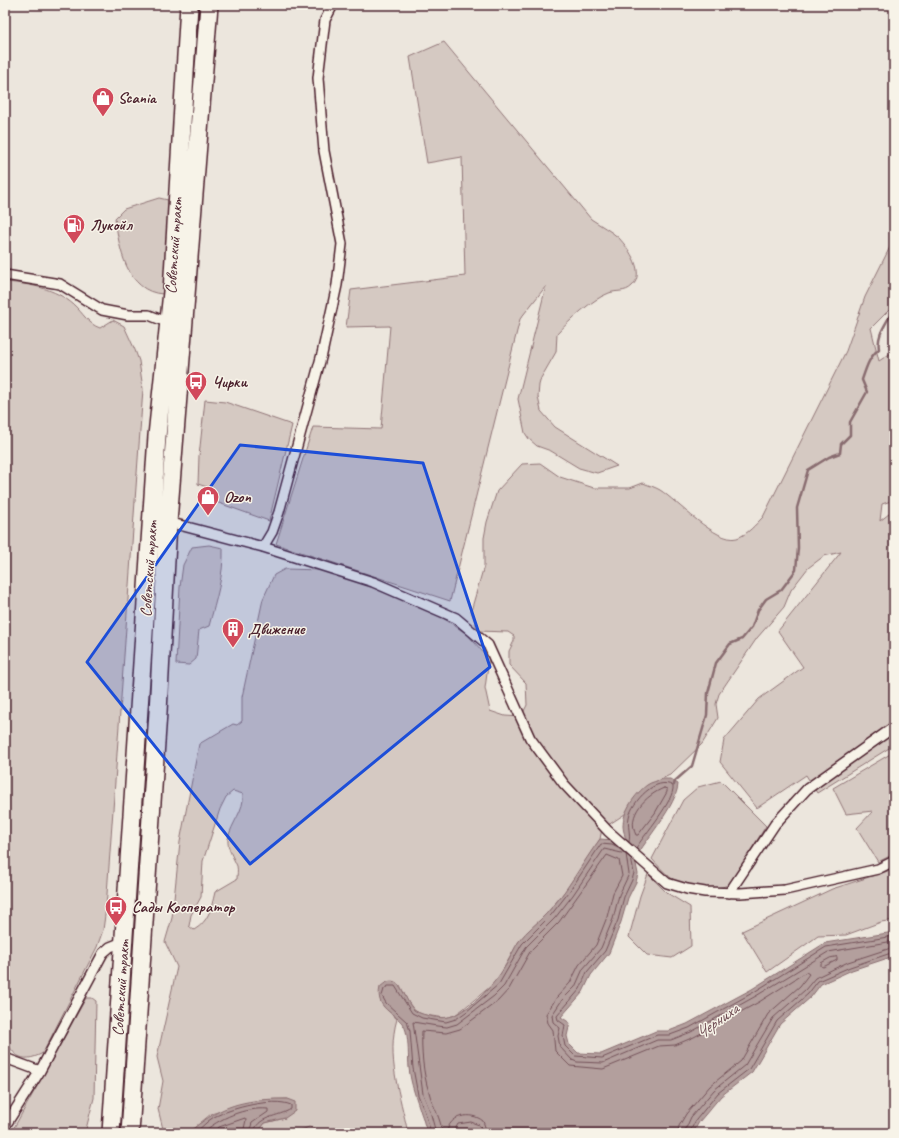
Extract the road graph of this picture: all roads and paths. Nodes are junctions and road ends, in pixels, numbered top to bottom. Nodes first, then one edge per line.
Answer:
1 (190, 5) edge
2 (209, 5) edge
3 (333, 5) edge
4 (5, 275) edge
5 (169, 323) junction
6 (168, 522) junction
7 (263, 546) junction
8 (894, 728) edge
9 (894, 861) edge
10 (729, 893) junction
11 (125, 941) junction
12 (5, 1058) edge
13 (40, 1071) junction
14 (5, 1126) edge
15 (111, 1133) edge
16 (130, 1133) edge

1 - 5 highway, Советский тракт
2 - 6 highway, Советский тракт
3 - 7 street
4 - 5 street
5 - 11 highway, Советский тракт
6 - 7 street
6 - 16 highway, Советский тракт
7 - 10 street
8 - 10 street
9 - 10 street
11 - 13 street
11 - 15 highway, Советский тракт
12 - 13 street
13 - 14 street

